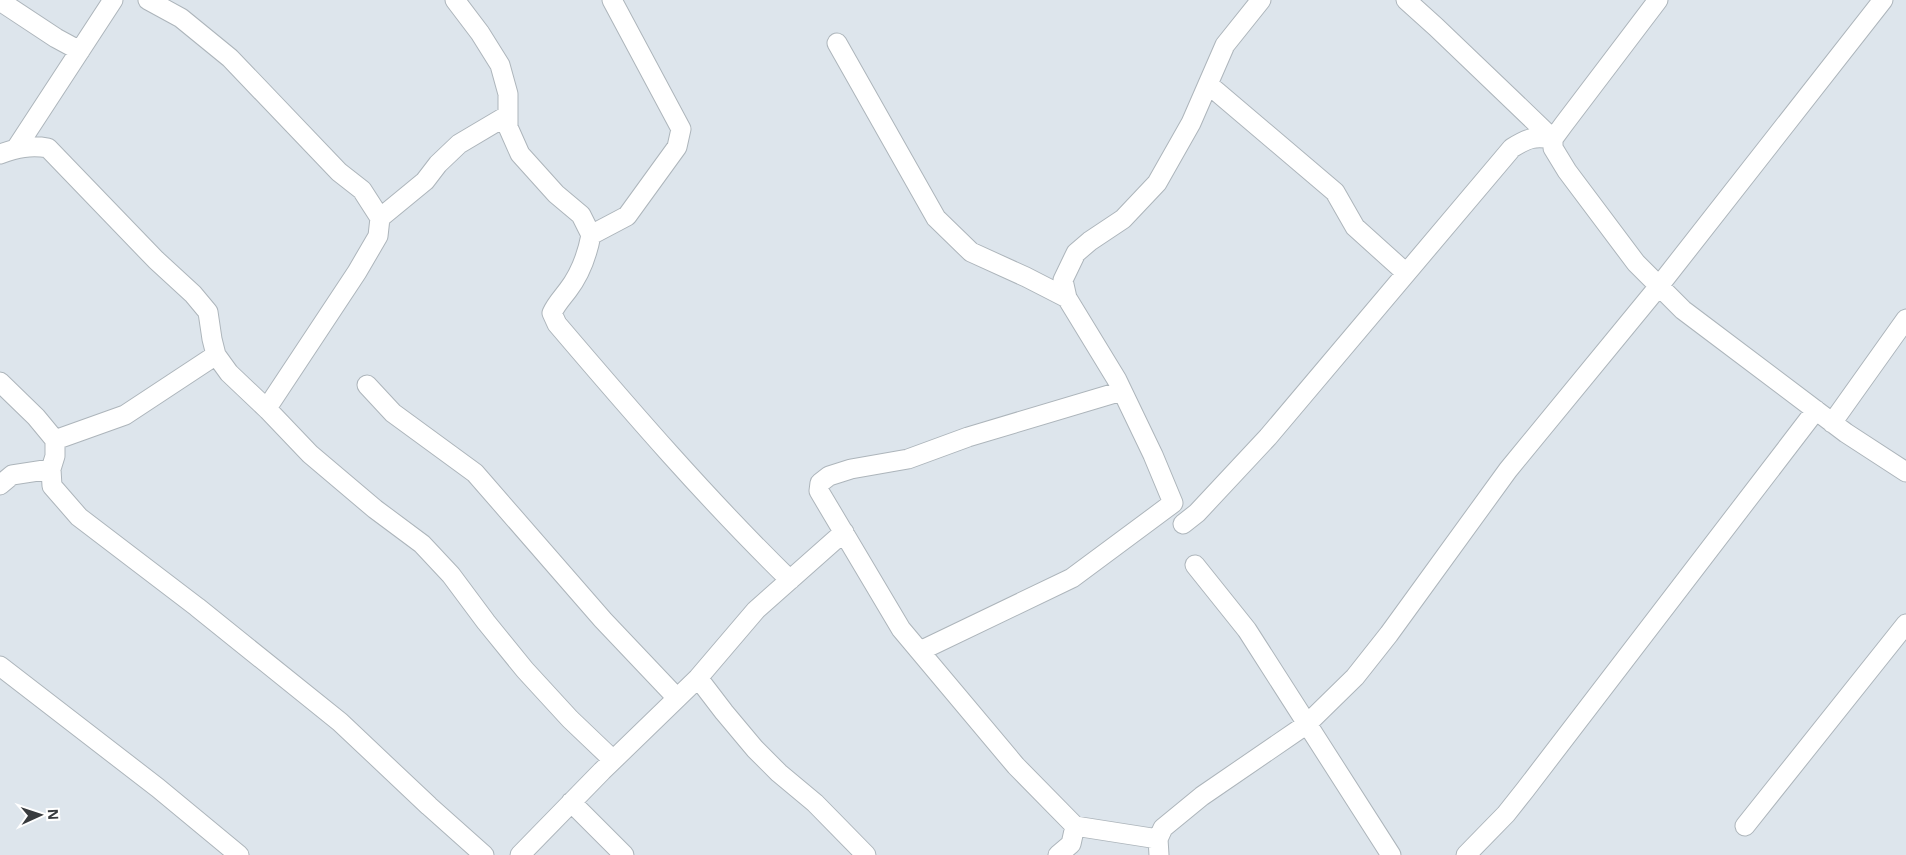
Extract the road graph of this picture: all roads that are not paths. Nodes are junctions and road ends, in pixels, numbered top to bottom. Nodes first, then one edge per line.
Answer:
1 (113, 0) edge
2 (148, 0) edge
3 (455, 0) edge
4 (612, 0) edge
5 (1261, 0) edge
6 (1406, 0) edge
7 (1883, 0) edge
8 (0, 1) edge
9 (1649, 3) edge
10 (837, 42) dead end
11 (80, 51) junction
12 (1209, 85) junction
13 (508, 115) junction
14 (1553, 139) junction
15 (9, 151) edge
16 (380, 218) junction
17 (591, 235) junction
18 (1406, 273) junction
19 (1659, 286) junction
20 (1067, 298) junction
21 (1906, 319) edge
22 (216, 355) junction
23 (0, 382) edge
24 (367, 385) dead end
25 (1122, 392) junction
26 (268, 410) junction
27 (1816, 410) junction
28 (1832, 423) junction
29 (55, 440) junction
30 (51, 470) junction
31 (1906, 472) edge
32 (0, 485) edge
33 (1183, 524) dead end
34 (844, 532) junction
35 (1195, 565) dead end
36 (790, 580) junction
37 (1906, 624) edge
38 (920, 652) junction
39 (0, 666) edge
40 (698, 678) junction
41 (677, 698) junction
42 (1307, 724) junction
43 (613, 760) junction
44 (572, 802) junction
45 (1075, 826) junction
46 (1745, 826) dead end
47 (1159, 847) edge
48 (239, 855) edge
49 (484, 855) edge
50 (520, 855) edge
51 (624, 855) edge
52 (866, 855) edge
53 (1058, 855) edge
54 (1391, 855) edge
55 (1466, 855) edge

1 - 11 street
2 - 16 street
3 - 13 street
4 - 17 street
5 - 12 street
6 - 14 street
7 - 19 street
8 - 11 street
9 - 14 street
10 - 20 street
11 - 15 street
12 - 18 street
12 - 20 street
13 - 16 street
13 - 17 street
14 - 18 street
14 - 19 street
15 - 22 street
16 - 26 street
17 - 36 street
18 - 33 street
19 - 27 street
19 - 42 street
20 - 25 street
21 - 28 street
22 - 26 street
22 - 29 street
23 - 29 street
24 - 41 street
25 - 34 street
25 - 38 street
26 - 43 street
27 - 28 street
27 - 55 street
28 - 31 street
29 - 30 street
30 - 32 street
30 - 49 street
34 - 36 street
34 - 38 street
35 - 42 street
36 - 40 street
37 - 46 street
38 - 45 street
39 - 48 street
40 - 41 street
40 - 52 street
41 - 43 street
42 - 47 street
42 - 54 street
43 - 44 street
44 - 50 street
44 - 51 street
45 - 47 street
45 - 53 street

